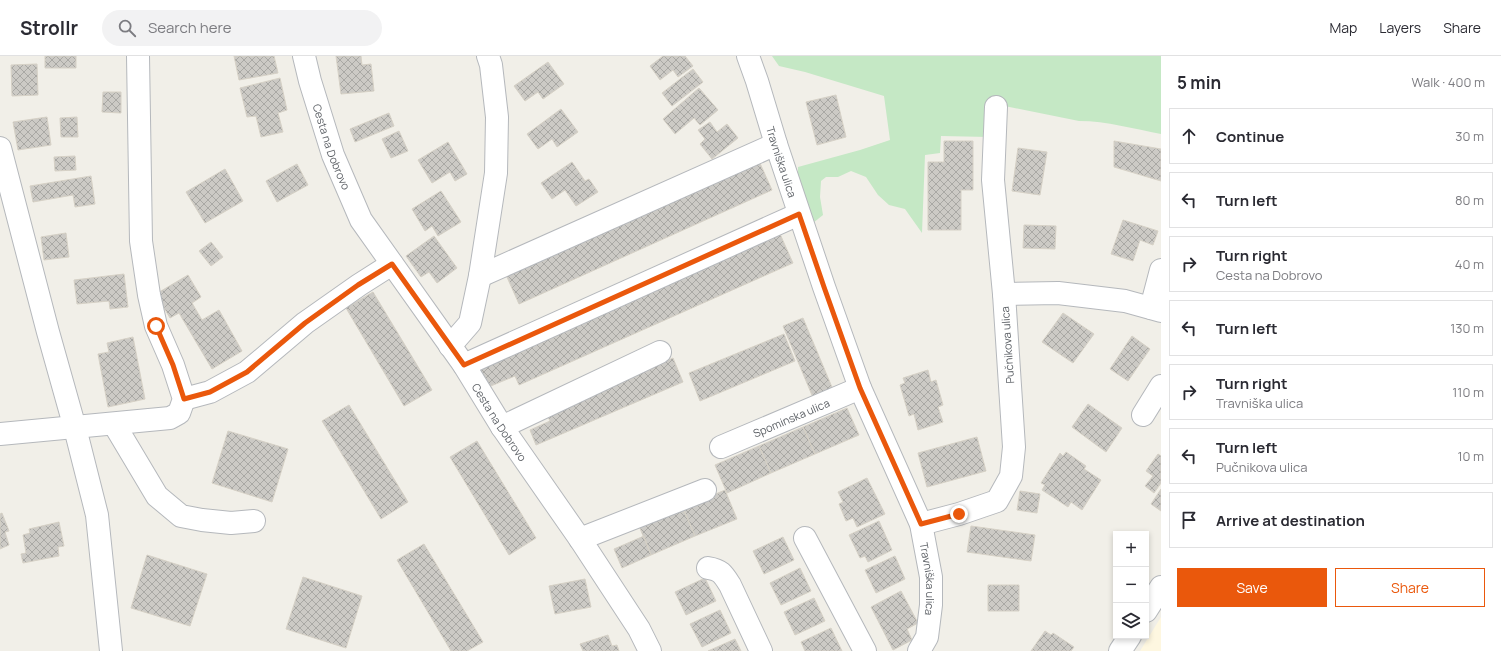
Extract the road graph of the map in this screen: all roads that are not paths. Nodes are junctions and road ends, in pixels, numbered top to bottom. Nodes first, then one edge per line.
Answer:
1 (138, 56) edge
2 (304, 56) edge
3 (488, 56) edge
4 (748, 56) edge
5 (996, 107) dead end
6 (776, 144) junction
7 (0, 148) edge
8 (799, 214) junction
9 (392, 264) junction
10 (1161, 270) edge
11 (480, 276) junction
12 (1004, 294) junction
13 (1156, 310) edge
14 (450, 346) junction
15 (660, 352) dead end
16 (464, 365) junction
17 (1161, 386) edge
18 (860, 388) junction
19 (184, 399) junction
20 (1143, 415) dead end
21 (114, 424) junction
22 (502, 427) junction
23 (75, 428) junction
24 (0, 434) edge
25 (721, 447) dead end
26 (705, 490) dead end
27 (254, 521) dead end
28 (921, 524) junction
29 (805, 538) dead end
30 (580, 539) junction
31 (708, 568) dead end
32 (1161, 587) edge
33 (1149, 606) edge
34 (1128, 639) edge
35 (111, 651) edge
36 (650, 651) edge
37 (761, 651) edge
38 (865, 651) edge
39 (919, 651) edge
40 (1120, 651) edge

1 - 19 street
2 - 9 street, Cesta na Dobrovo
3 - 11 street
4 - 6 street, Travniška ulica
5 - 12 street, Pučnikova ulica
6 - 8 street, Travniška ulica
6 - 11 street
7 - 23 street
8 - 16 street
8 - 18 street, Travniška ulica
9 - 14 street, Cesta na Dobrovo
9 - 19 street
10 - 13 street
11 - 14 street
12 - 13 street
12 - 28 street, Pučnikova ulica
14 - 16 street, Cesta na Dobrovo
15 - 22 street
16 - 22 street, Cesta na Dobrovo
17 - 20 street
18 - 25 street, Spominska ulica
18 - 28 street, Travniška ulica
19 - 21 street
21 - 23 street
21 - 27 street
22 - 30 street, Cesta na Dobrovo
23 - 24 street
23 - 35 street
26 - 30 street
28 - 39 street, Travniška ulica
29 - 38 street
30 - 36 street, Cesta na Dobrovo
31 - 37 street
32 - 33 street
34 - 40 street

